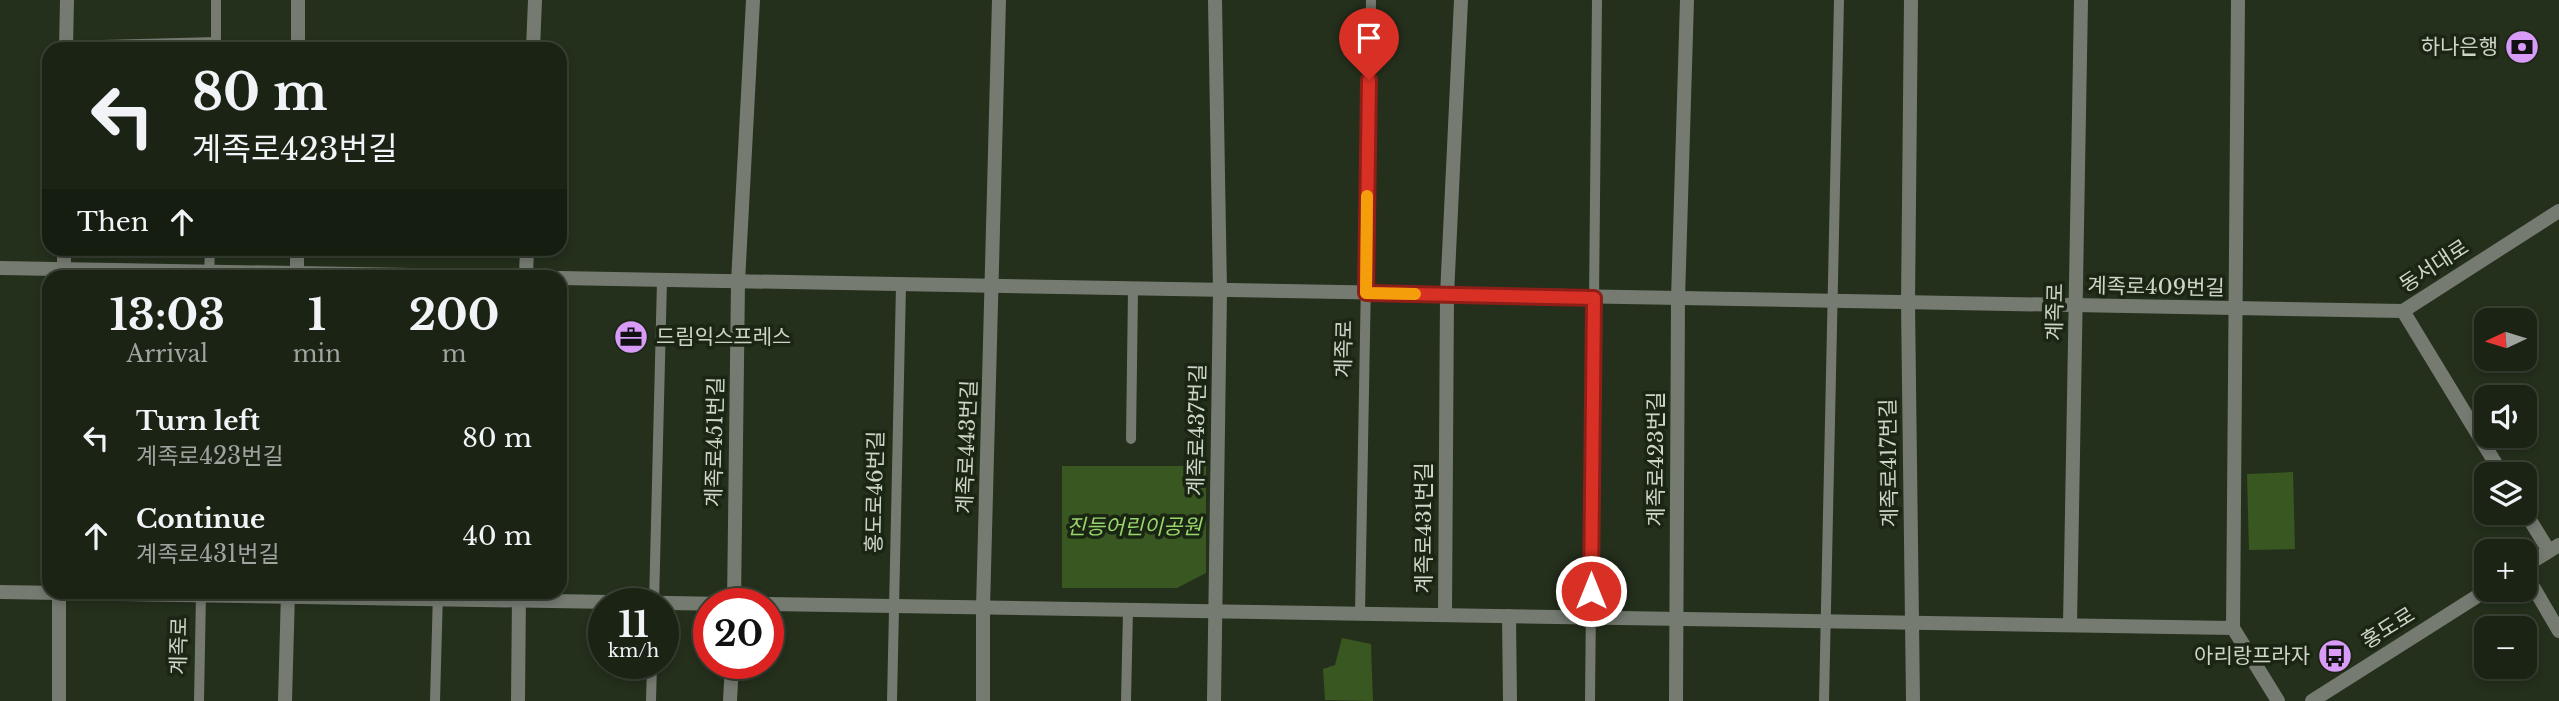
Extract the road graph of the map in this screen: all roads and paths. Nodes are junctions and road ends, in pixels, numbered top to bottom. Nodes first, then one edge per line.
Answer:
1 (66, 0) edge
2 (216, 0) edge
3 (298, 0) edge
4 (535, 0) edge
5 (754, 0) edge
6 (999, 0) edge
7 (1215, 0) edge
8 (1370, 0) edge
9 (1461, 0) edge
10 (1597, 0) edge
11 (1687, 0) edge
12 (1839, 0) edge
13 (1911, 0) edge
14 (2081, 0) edge
15 (2238, 0) edge
16 (66, 42) edge
17 (216, 42) edge
18 (298, 42) edge
19 (533, 42) edge
20 (2559, 211) edge
21 (0, 268) edge
22 (42, 271) edge
23 (567, 278) edge
24 (662, 280) junction
25 (738, 282) junction
26 (901, 285) junction
27 (993, 286) junction
28 (1133, 289) junction
29 (1220, 291) junction
30 (1366, 293) junction
31 (1447, 295) junction
32 (1594, 298) junction
33 (1678, 299) junction
34 (1832, 302) junction
35 (1908, 303) junction
36 (2076, 307) junction
37 (2235, 310) junction
38 (2403, 311) junction
39 (1130, 439) dead end
40 (2495, 462) edge
41 (2535, 525) edge
42 (2554, 548) edge
43 (2537, 559) edge
44 (654, 588) edge
45 (734, 588) edge
46 (0, 592) edge
47 (42, 592) edge
48 (2537, 593) edge
49 (567, 598) edge
50 (2474, 598) edge
51 (59, 599) edge
52 (201, 599) edge
53 (288, 599) edge
54 (438, 599) edge
55 (519, 599) edge
56 (588, 600) edge
57 (784, 604) edge
58 (894, 606) junction
59 (983, 608) junction
60 (1128, 610) junction
61 (1215, 611) junction
62 (1360, 614) junction
63 (1445, 615) junction
64 (1509, 616) junction
65 (1591, 618) junction
66 (1676, 619) junction
67 (1825, 621) junction
68 (1913, 623) junction
69 (2070, 625) junction
70 (2233, 628) junction
71 (2559, 631) edge
72 (651, 679) edge
73 (731, 679) edge
74 (59, 701) edge
75 (199, 701) edge
76 (285, 701) edge
77 (435, 701) edge
78 (518, 701) edge
79 (650, 701) edge
80 (730, 701) edge
81 (891, 701) edge
82 (983, 701) edge
83 (1126, 701) edge
84 (1214, 701) edge
85 (1510, 701) edge
86 (1590, 701) edge
87 (1676, 701) edge
88 (1824, 701) edge
89 (1913, 701) edge
90 (2278, 701) edge
91 (2312, 701) edge

1 - 16 street
2 - 17 lane
3 - 18 street
4 - 19 street
5 - 25 street, 계족로451번길
6 - 27 street, 계족로443번길
7 - 29 street, 계족로437번길
8 - 30 lane, 계족로
9 - 31 street, 계족로431번길
10 - 32 lane
11 - 33 street, 계족로423번길
12 - 34 lane
13 - 35 street, 계족로417번길
14 - 36 street, 계족로
15 - 37 street, 계족로409번길
20 - 38 street, 동서대로
21 - 22 street
23 - 24 street
24 - 25 street
24 - 44 lane
25 - 26 street
25 - 45 street, 계족로451번길
26 - 27 street
26 - 58 lane, 홍도로46번길
27 - 28 street
27 - 59 street, 계족로443번길
28 - 29 street
28 - 39 lane
29 - 30 street
29 - 61 street, 계족로437번길
30 - 31 street
30 - 62 lane, 계족로
31 - 32 street
31 - 63 street, 계족로431번길
32 - 33 street
32 - 65 lane
33 - 34 street
33 - 66 street, 계족로423번길
34 - 35 street
34 - 67 lane
35 - 36 street, 계족로409번길
35 - 68 street, 계족로417번길
36 - 37 street, 계족로409번길
36 - 69 street, 계족로
37 - 38 street, 동서대로
37 - 70 street, 계족로409번길
38 - 40 street
41 - 42 street
42 - 43 street
46 - 47 street
48 - 71 street
49 - 56 street
50 - 91 street, 홍도로
51 - 74 street
52 - 75 lane, 계족로
53 - 76 street
54 - 77 lane
55 - 78 street
57 - 58 street
58 - 59 street
58 - 81 lane, 홍도로46번길
59 - 60 street
59 - 82 street, 계족로443번길
60 - 61 street
60 - 83 lane
61 - 62 street, 계족로431번길
61 - 84 street, 계족로437번길
62 - 63 street, 계족로431번길
63 - 64 street
64 - 65 street
64 - 85 street
65 - 66 street
65 - 86 lane
66 - 67 street
66 - 87 street, 계족로423번길
67 - 68 street
67 - 88 lane
68 - 69 street
68 - 89 street, 계족로417번길
69 - 70 street
70 - 90 street
72 - 79 lane
73 - 80 street

